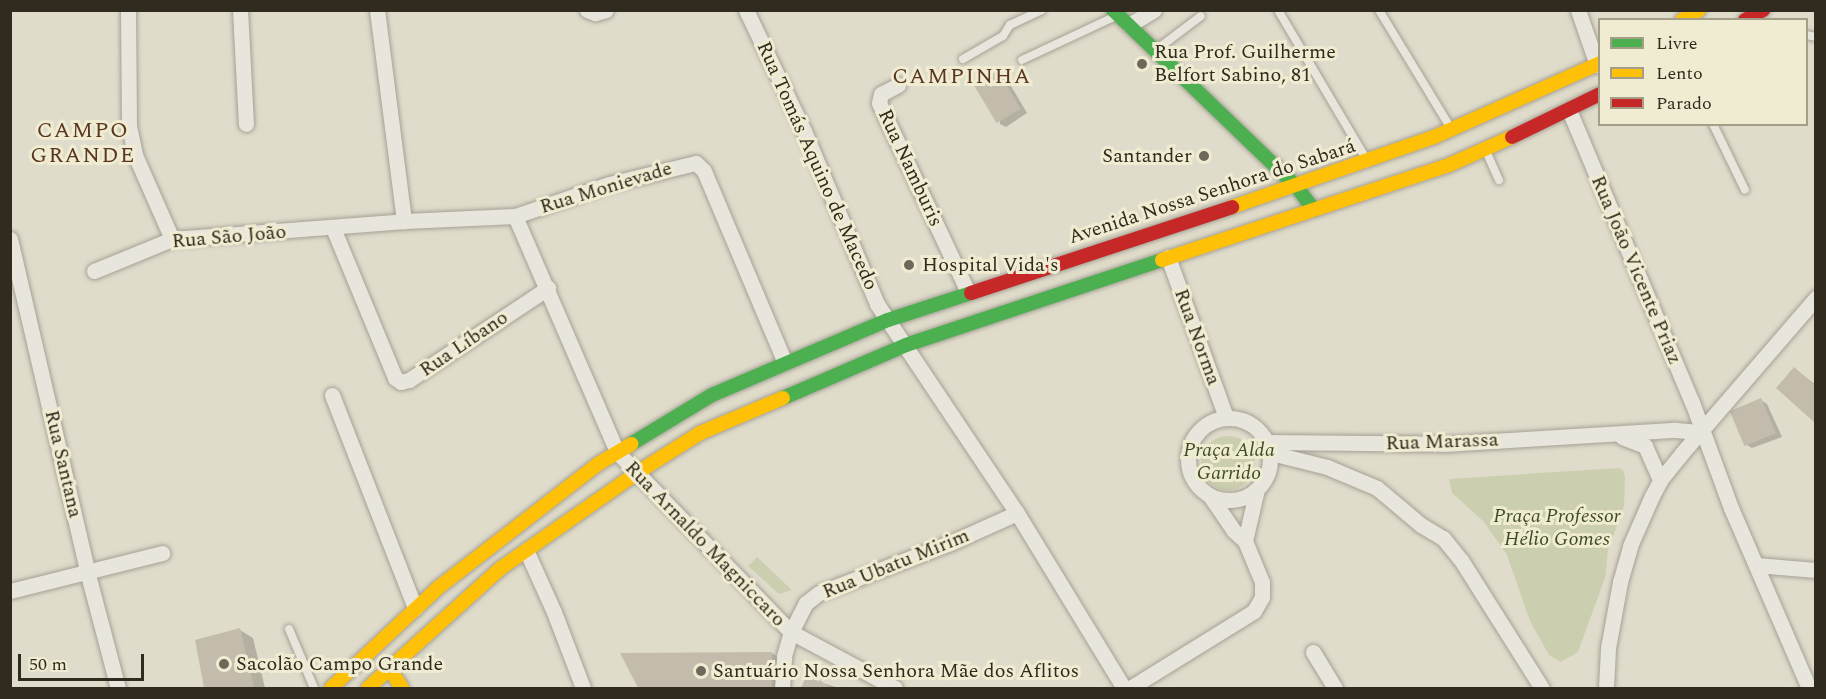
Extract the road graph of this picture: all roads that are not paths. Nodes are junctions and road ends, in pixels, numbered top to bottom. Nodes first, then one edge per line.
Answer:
1 (144, 10) edge
2 (240, 10) edge
3 (377, 10) edge
4 (587, 10) edge
5 (606, 10) edge
6 (746, 10) edge
7 (1042, 10) edge
8 (1154, 10) edge
9 (1278, 10) edge
10 (1379, 10) edge
11 (1578, 10) edge
12 (1699, 10) edge
13 (1763, 10) edge
14 (128, 13) edge
15 (1201, 16) dead end
16 (1120, 17) edge
17 (1685, 18) edge
18 (1748, 18) edge
19 (1155, 51) junction
20 (963, 59) dead end
21 (1022, 60) dead end
22 (1598, 64) edge
23 (898, 85) dead end
24 (1598, 95) edge
25 (1569, 110) junction
26 (246, 124) dead end
27 (1714, 126) edge
28 (1452, 130) junction
29 (1485, 150) junction
30 (1367, 161) junction
31 (1499, 180) dead end
32 (1296, 186) junction
33 (1745, 190) dead end
34 (1314, 210) junction
35 (515, 216) junction
36 (404, 221) junction
37 (333, 228) junction
38 (10, 239) edge
39 (172, 239) junction
40 (1168, 257) junction
41 (94, 271) dead end
42 (548, 288) junction
43 (968, 292) junction
44 (1815, 298) edge
45 (888, 320) junction
46 (906, 345) junction
47 (785, 363) junction
48 (332, 395) dead end
49 (1226, 417) junction
50 (1701, 432) junction
51 (1616, 436) junction
52 (1269, 447) junction
53 (617, 452) junction
54 (635, 474) junction
55 (1660, 480) junction
56 (1257, 489) junction
57 (1210, 496) junction
58 (1017, 513) junction
59 (1245, 541) junction
60 (526, 550) junction
61 (162, 553) dead end
62 (1756, 566) junction
63 (1815, 570) edge
64 (87, 571) junction
65 (10, 591) edge
66 (416, 608) junction
67 (289, 629) dead end
68 (791, 632) junction
69 (1313, 652) dead end
70 (389, 668) junction
71 (118, 688) edge
72 (314, 688) edge
73 (331, 688) edge
74 (368, 688) edge
75 (402, 688) edge
76 (583, 688) edge
77 (782, 688) edge
78 (895, 688) edge
79 (1124, 688) edge
80 (1130, 688) edge
81 (1335, 688) edge
82 (1542, 688) edge
83 (1606, 688) edge
84 (1809, 688) edge

1 - 14 street
2 - 26 street
3 - 36 street
4 - 5 street
6 - 45 street, Rua Tomás Aquino de Macedo
7 - 20 lane
8 - 16 street
9 - 30 lane
10 - 28 lane
11 - 22 street
12 - 17 main road
13 - 18 main road
14 - 39 street
15 - 19 lane
16 - 19 main road
16 - 21 lane
19 - 32 main road
22 - 28 main road, Avenida Nossa Senhora do Sabará
23 - 43 street, Rua Namburis
24 - 25 main road
25 - 29 main road
25 - 50 street, Rua João Vicente Priaz
27 - 33 lane
28 - 30 main road, Avenida Nossa Senhora do Sabará
29 - 31 lane
29 - 34 main road
30 - 32 main road, Avenida Nossa Senhora do Sabará
32 - 34 main road
32 - 43 main road, Avenida Nossa Senhora do Sabará
34 - 40 main road
35 - 36 street, Rua Monievade
35 - 42 street, Rua Arnaldo Magniccaro
35 - 47 street, Rua Monievade
36 - 37 street, Rua Monievade
37 - 39 street, Rua São João
37 - 42 street, Rua Líbano
38 - 64 street, Rua Santana
39 - 41 street, Rua São João
40 - 46 main road
40 - 49 street, Rua Norma
42 - 53 street, Rua Arnaldo Magniccaro
43 - 45 main road, Avenida Nossa Senhora do Sabará
44 - 50 street
45 - 46 street, Rua Tomás Aquino de Macedo
45 - 47 main road, Avenida Nossa Senhora do Sabará
46 - 54 main road
46 - 58 street, Rua Tomás Aquino de Macedo
47 - 53 main road, Avenida Nossa Senhora do Sabará
48 - 66 street
49 - 52 street
49 - 57 street
50 - 51 street, Rua Marassa
50 - 55 street
50 - 62 street, Rua João Vicente Priaz
51 - 52 street, Rua Marassa
51 - 55 street, Rua Marassa
52 - 56 street
52 - 82 street
53 - 54 street, Rua Arnaldo Magniccaro
53 - 66 main road, Avenida Nossa Senhora do Sabará
54 - 60 main road
54 - 68 street, Rua Arnaldo Magniccaro
55 - 83 street
56 - 57 street
56 - 59 street
57 - 59 street
58 - 68 street, Rua Ubatu Mirim
58 - 79 street, Rua Tomás Aquino de Macedo
59 - 80 street
60 - 70 main road
60 - 76 street
61 - 64 street
62 - 63 street
62 - 84 street, Rua João Vicente Priaz
64 - 65 street
64 - 71 street, Rua Santana
66 - 73 main road, Avenida Nossa Senhora do Sabará
67 - 72 lane
68 - 77 street, Rua Ubatu Mirim
68 - 78 street, Rua Arnaldo Magniccaro
69 - 81 street
70 - 74 main road
70 - 75 main road

